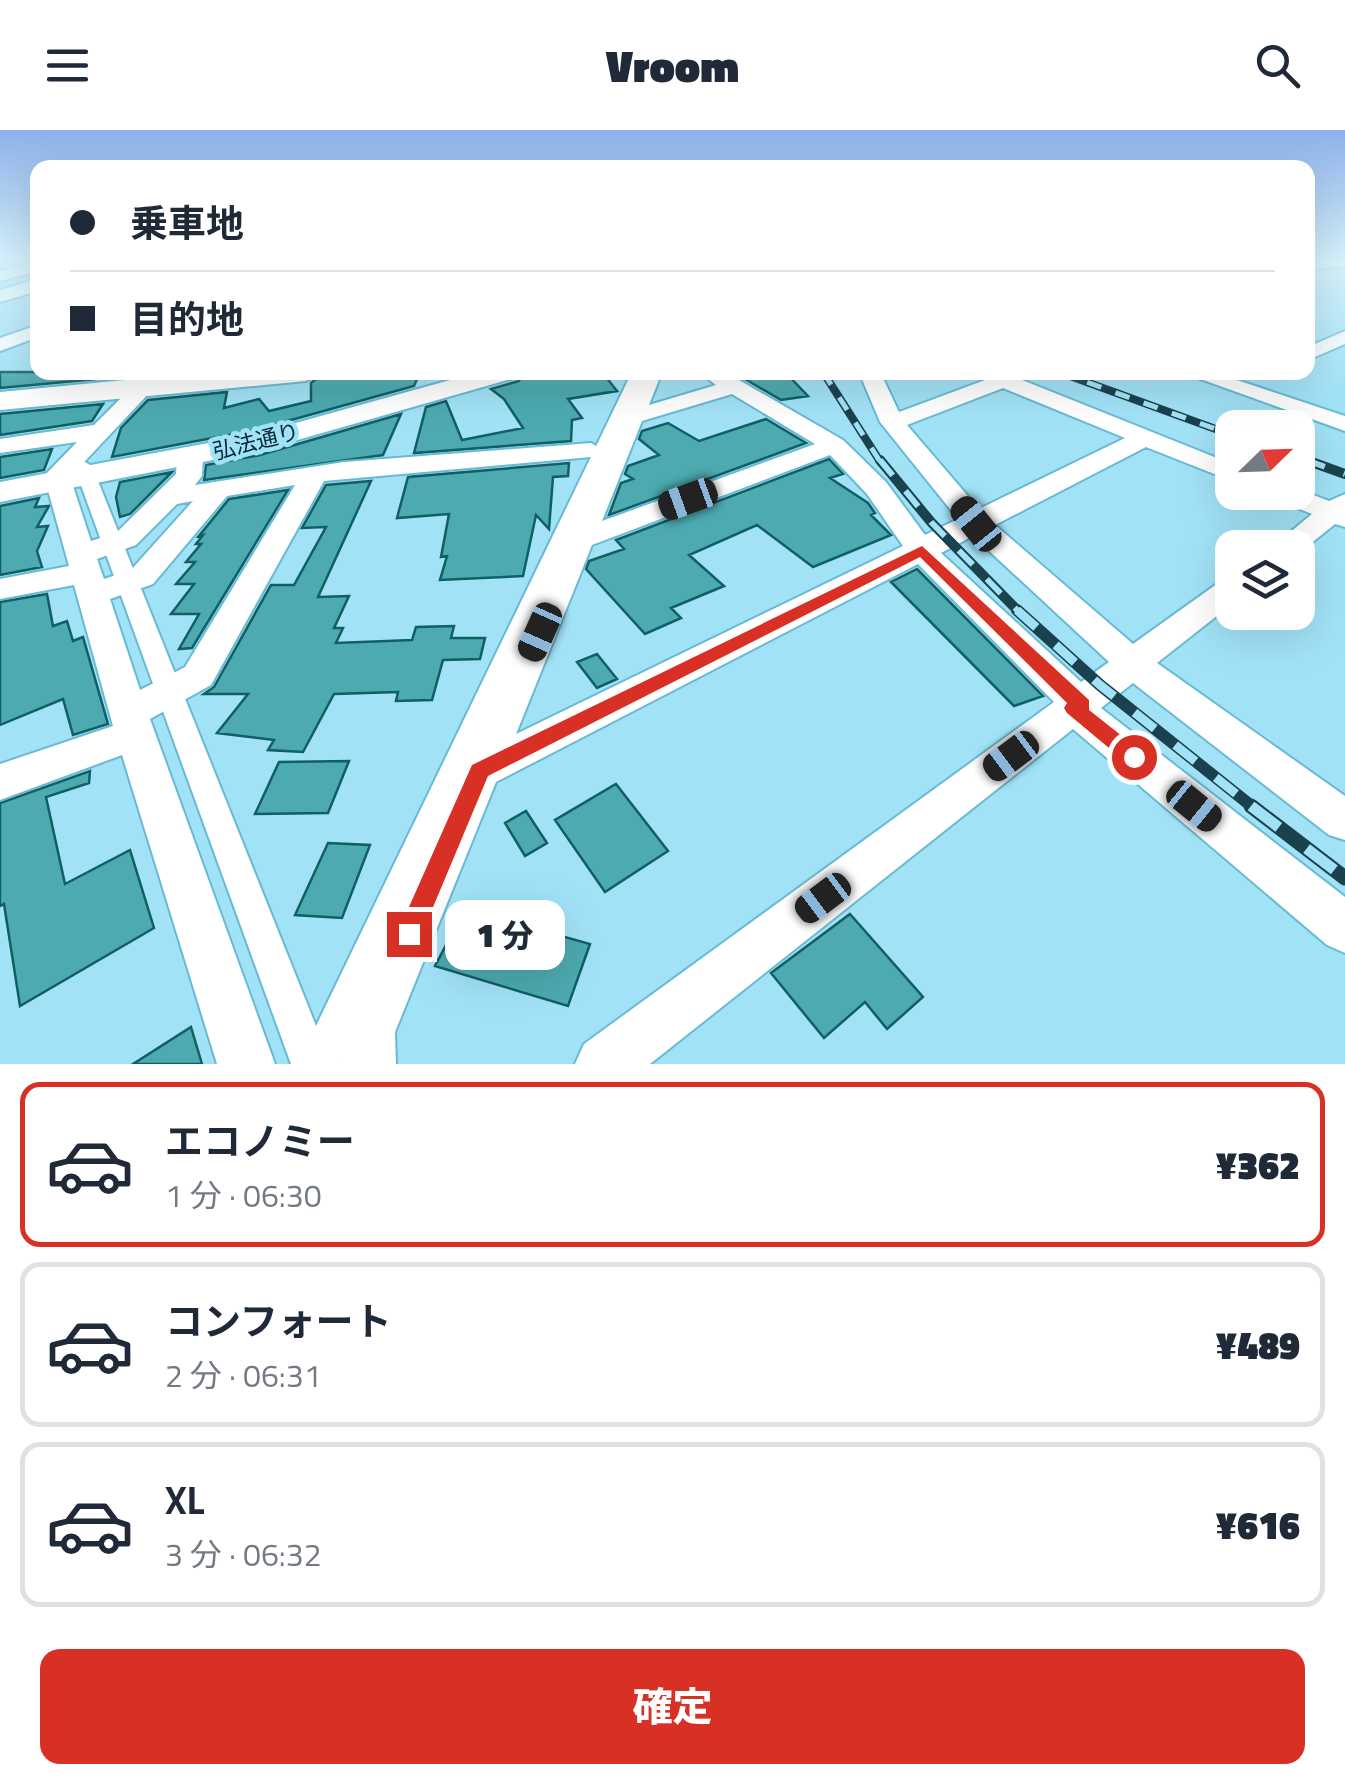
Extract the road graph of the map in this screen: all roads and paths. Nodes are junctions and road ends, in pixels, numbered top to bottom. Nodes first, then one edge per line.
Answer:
1 (1315, 327) edge
2 (30, 333) edge
3 (1345, 336) edge
4 (0, 345) edge
5 (1315, 351) edge
6 (30, 354) edge
7 (0, 356) edge
8 (152, 380) edge
9 (480, 380) edge
10 (635, 380) edge
11 (648, 380) edge
12 (722, 380) edge
13 (873, 380) edge
14 (985, 380) edge
15 (1000, 380) edge
16 (1214, 380) edge
17 (1258, 380) edge
18 (734, 387) junction
19 (1241, 389) junction
20 (0, 401) edge
21 (632, 417) junction
22 (892, 422) junction
23 (1345, 424) edge
24 (100, 431) junction
25 (1145, 438) junction
26 (834, 445) junction
27 (0, 446) edge
28 (592, 450) dead end
29 (190, 457) junction
30 (1215, 466) edge
31 (77, 476) junction
32 (314, 476) junction
33 (220, 488) junction
34 (0, 492) edge
35 (168, 497) junction
36 (1315, 503) edge
37 (1341, 511) edge
38 (976, 524) junction
39 (1313, 530) edge
40 (580, 539) junction
41 (922, 550) junction
42 (99, 570) junction
43 (0, 589) edge
44 (1215, 601) edge
45 (1133, 664) junction
46 (169, 691) junction
47 (1078, 707) junction
48 (132, 723) junction
49 (480, 771) junction
50 (0, 782) edge
51 (1345, 821) edge
52 (1345, 928) edge
53 (246, 1064) edge
54 (314, 1064) edge
55 (367, 1064) edge
56 (604, 1064) edge

1 - 3 street
2 - 4 street
3 - 5 street
6 - 7 street
8 - 20 main road
8 - 24 street
9 - 29 street, 弘法通り
10 - 54 street
11 - 21 street
12 - 18 street
13 - 22 street
14 - 22 street
15 - 25 street
16 - 19 street
17 - 19 street
18 - 21 street
18 - 26 street
19 - 23 street
21 - 40 street
22 - 38 street
24 - 27 street
24 - 31 street
25 - 30 street
25 - 38 street
26 - 40 street
26 - 41 street
28 - 32 street
29 - 31 street, 弘法通り
29 - 35 street
31 - 34 street, 弘法通り
31 - 42 street
32 - 33 street
32 - 46 street
33 - 35 street
33 - 42 street
35 - 42 street
36 - 37 street
37 - 39 street
38 - 41 street
38 - 45 street
40 - 49 street
41 - 47 street
41 - 49 street
42 - 43 street
42 - 46 street
42 - 48 street
44 - 45 street
45 - 47 street
45 - 51 street
46 - 48 street
46 - 54 street
47 - 52 street
47 - 56 street
48 - 50 street
48 - 53 street
49 - 55 street

